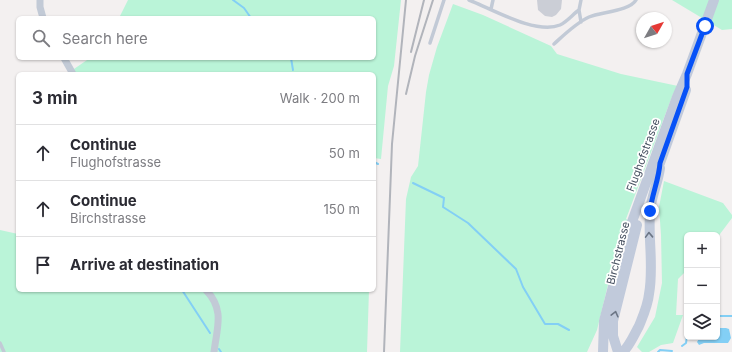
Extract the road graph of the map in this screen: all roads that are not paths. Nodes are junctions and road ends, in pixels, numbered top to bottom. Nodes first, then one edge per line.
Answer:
1 (40, 0) edge
2 (444, 0) edge
3 (469, 0) edge
4 (493, 0) edge
5 (581, 0) edge
6 (636, 0) edge
7 (714, 0) edge
8 (491, 9) junction
9 (579, 10) junction
10 (42, 16) edge
11 (581, 22) junction
12 (430, 43) dead end
13 (554, 44) dead end
14 (65, 60) edge
15 (72, 72) edge
16 (687, 74) junction
17 (660, 163) junction
18 (208, 292) edge
19 (604, 321) junction
20 (0, 343) edge
21 (4, 352) edge
22 (214, 352) edge
23 (596, 352) edge
24 (603, 352) edge
25 (618, 352) edge
26 (623, 352) edge

1 - 10 street
2 - 12 lane
3 - 8 lane
4 - 8 lane
5 - 9 lane
6 - 11 lane
7 - 16 main road, Flughofstrasse
8 - 9 lane
9 - 11 lane
11 - 13 lane
14 - 15 street
16 - 17 main road, Birchstrasse
16 - 19 main road, Flughofstrasse
25 -> 17 main road, Birchstrasse
26 -> 17 main road, Birchstrasse
18 - 22 street
19 - 23 main road
19 - 24 main road
20 - 21 lane

